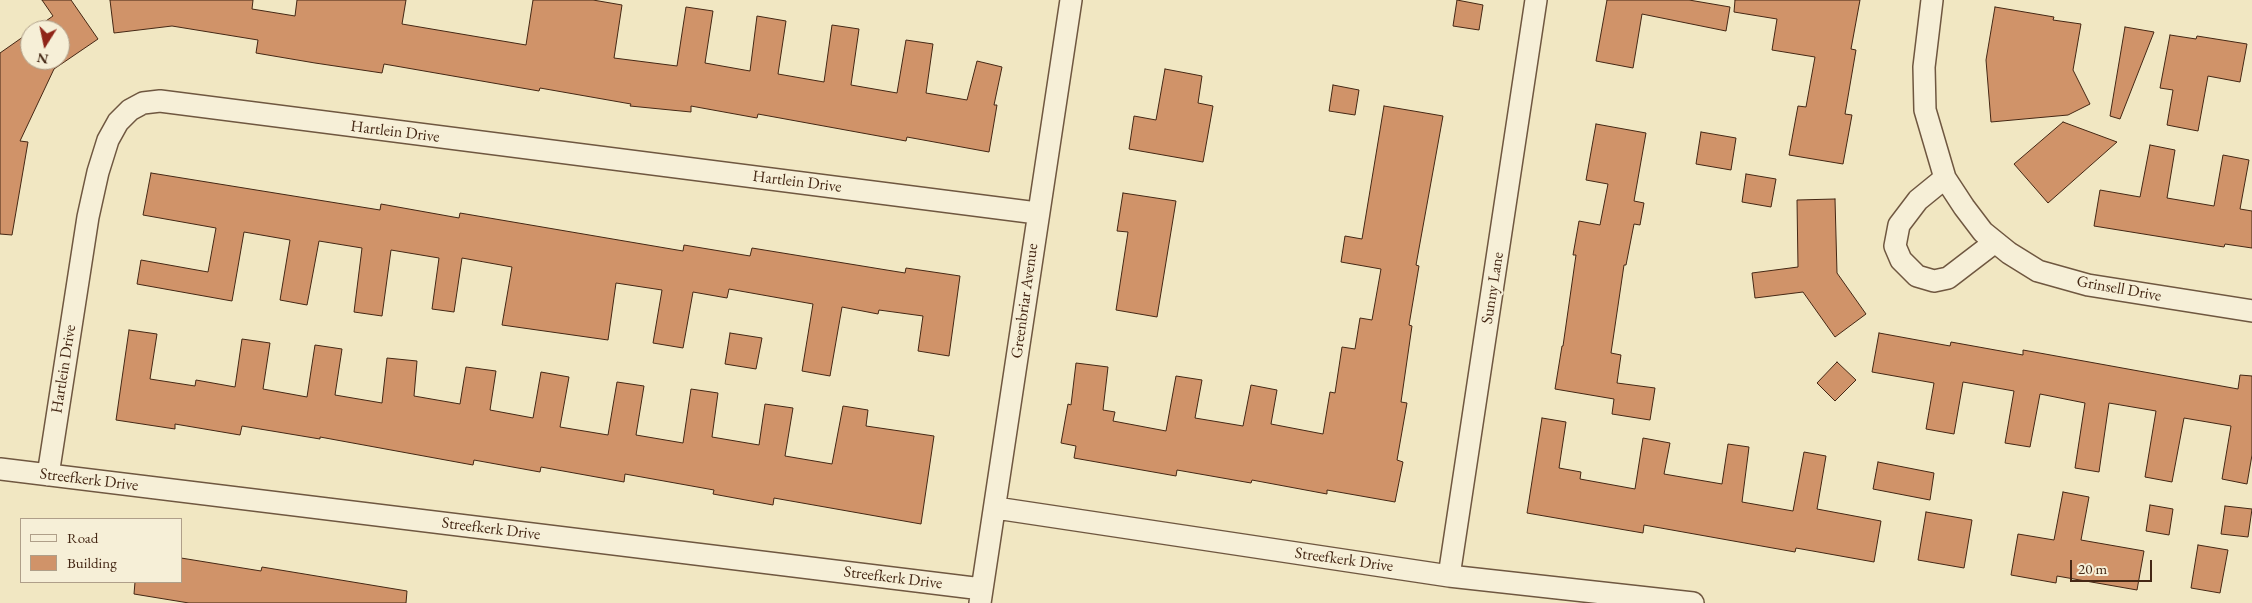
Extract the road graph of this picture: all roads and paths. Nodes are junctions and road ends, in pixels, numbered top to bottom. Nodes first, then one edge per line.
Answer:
1 (1071, 0) edge
2 (1536, 0) edge
3 (1932, 0) edge
4 (1945, 178) junction
5 (1037, 213) junction
6 (1995, 242) junction
7 (2252, 311) edge
8 (0, 469) edge
9 (48, 476) junction
10 (996, 508) junction
11 (1449, 576) junction
12 (981, 596) edge
13 (1693, 603) edge

1 - 5 street, Greenbriar Avenue
2 - 11 street, Sunny Lane
3 - 4 street, Grinsell Drive
4 - 6 street, Grinsell Drive
4 - 6 street
5 - 9 street, Hartlein Drive
5 - 10 street, Greenbriar Avenue
6 - 7 street, Grinsell Drive
8 - 9 street, Streefkerk Drive
9 - 12 street, Streefkerk Drive
10 - 11 street, Streefkerk Drive
10 - 12 street, Greenbriar Avenue
11 - 13 street, Streefkerk Drive

